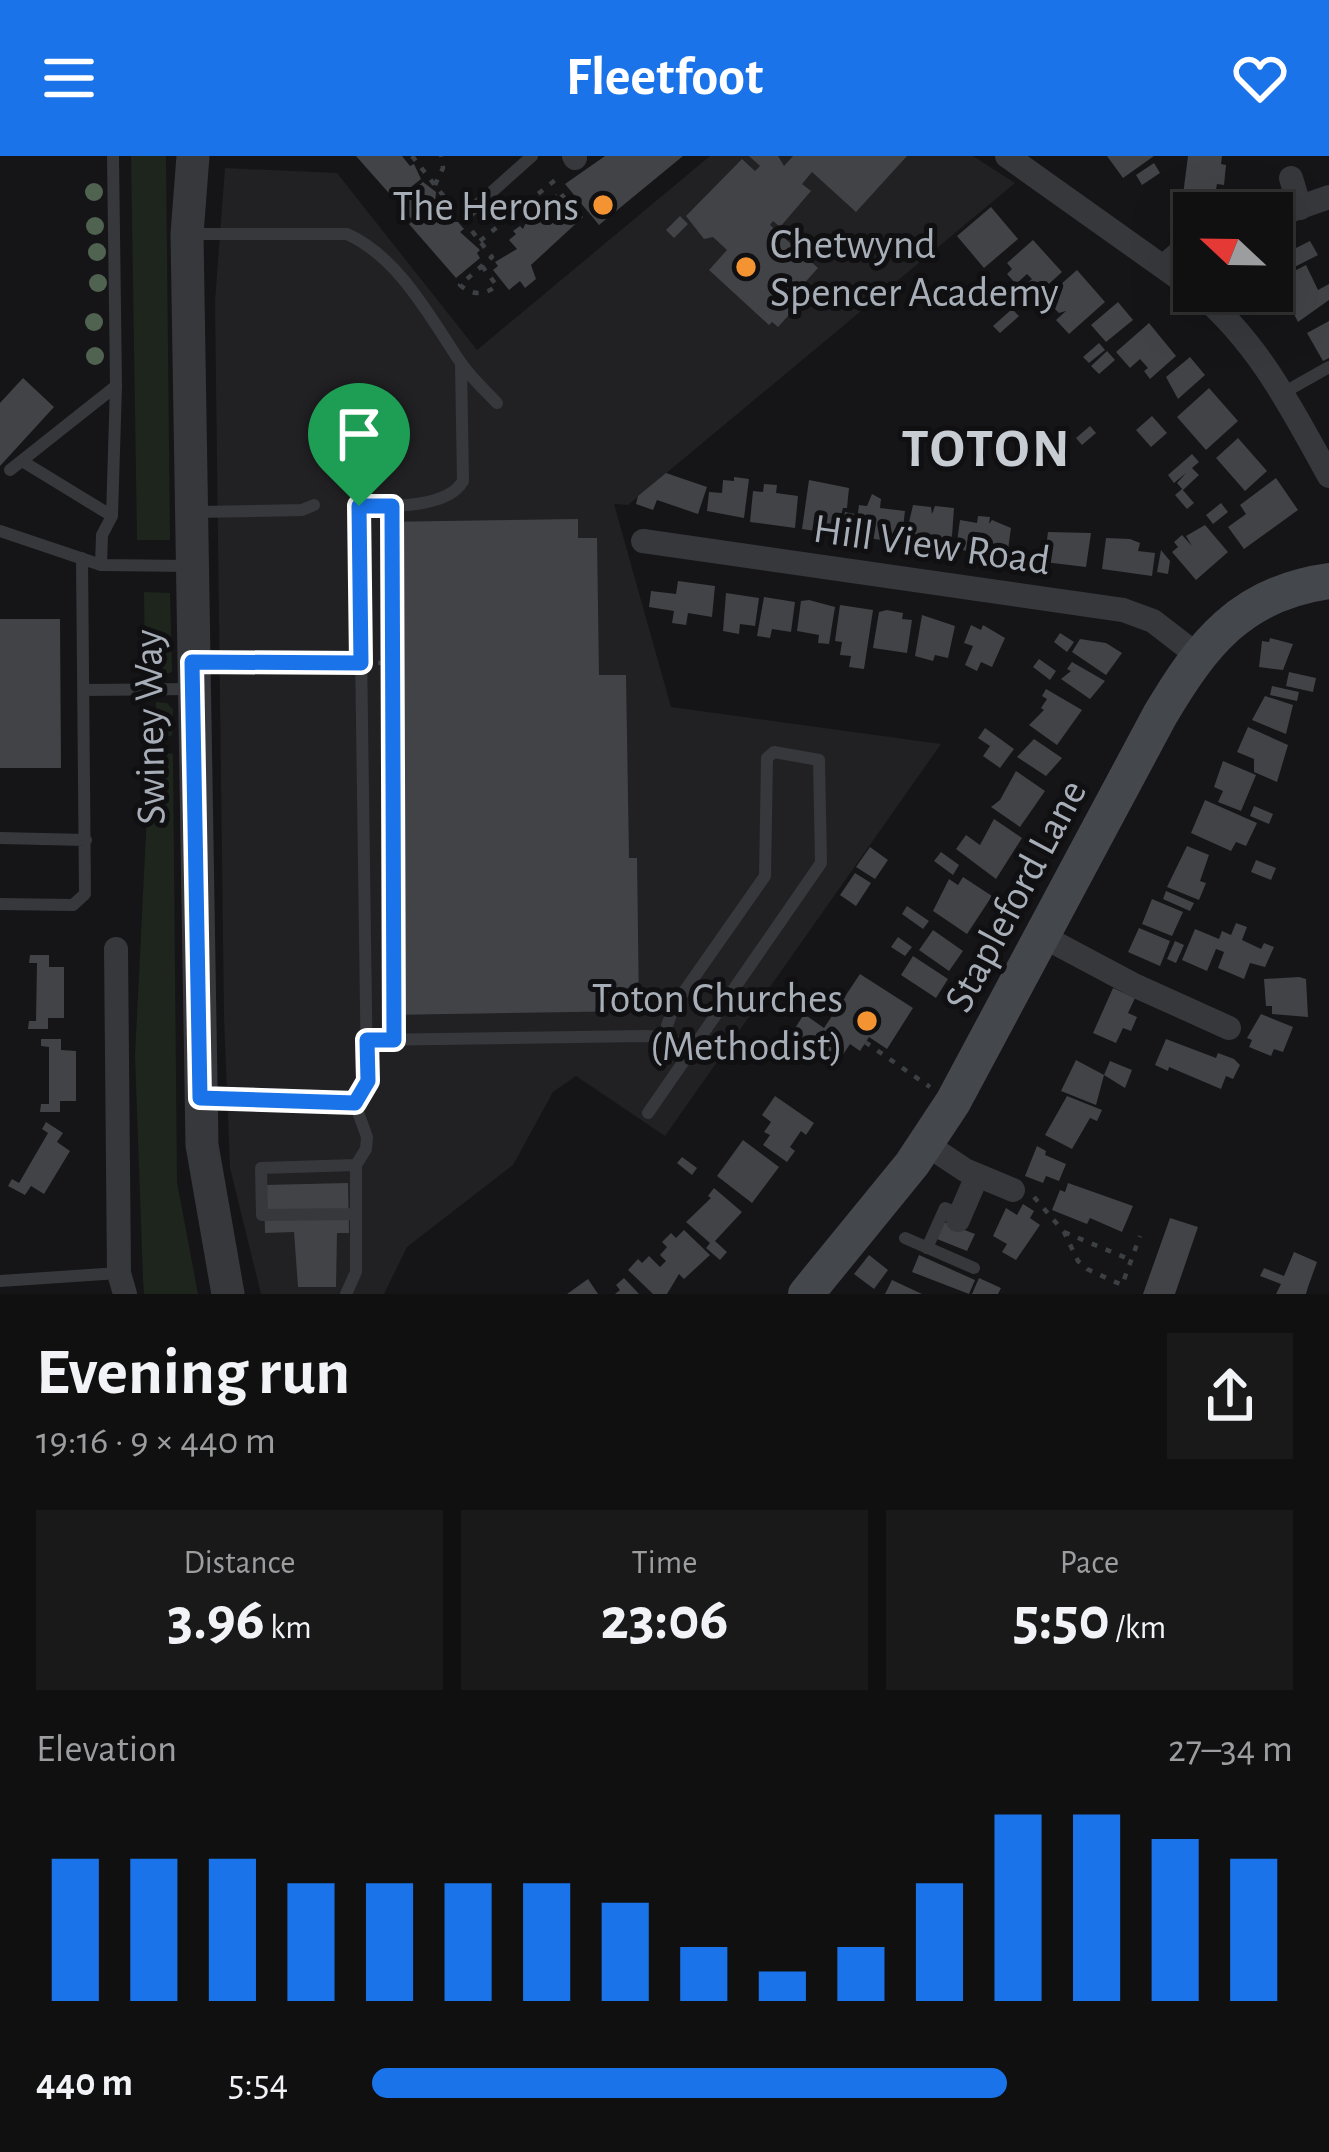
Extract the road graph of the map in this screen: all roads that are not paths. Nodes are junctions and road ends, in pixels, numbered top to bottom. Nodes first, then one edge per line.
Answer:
1 (113, 156) edge
2 (193, 156) edge
3 (532, 156) edge
4 (1007, 156) edge
5 (1291, 178) dead end
6 (1329, 196) edge
7 (1300, 208) junction
8 (1293, 210) edge
9 (466, 215) dead end
10 (187, 234) junction
11 (1173, 258) edge
12 (1165, 265) junction
13 (1173, 272) edge
14 (1218, 312) edge
15 (461, 364) junction
16 (1329, 367) edge
17 (116, 386) junction
18 (1283, 393) junction
19 (496, 403) dead end
20 (1329, 476) edge
21 (314, 505) dead end
22 (190, 512) junction
23 (112, 516) junction
24 (0, 531) edge
25 (643, 541) dead end
26 (82, 558) junction
27 (101, 566) junction
28 (190, 566) junction
29 (1329, 581) edge
30 (1197, 655) junction
31 (193, 676) junction
32 (84, 690) junction
33 (0, 838) edge
34 (86, 840) junction
35 (0, 904) edge
36 (1044, 937) junction
37 (116, 949) dead end
38 (1216, 991) dead end
39 (1205, 1017) junction
40 (1229, 1028) dead end
41 (663, 1037) junction
42 (367, 1040) junction
43 (693, 1048) junction
44 (200, 1098) junction
45 (355, 1103) junction
46 (648, 1113) dead end
47 (926, 1144) junction
48 (356, 1165) junction
49 (977, 1176) junction
50 (1013, 1190) road end
51 (356, 1214) junction
52 (959, 1217) joint
53 (905, 1238) dead end
54 (927, 1248) junction
55 (974, 1268) dead end
56 (0, 1281) edge
57 (122, 1283) edge
58 (228, 1294) edge
59 (346, 1294) edge
60 (806, 1294) edge

1 - 17 lane
2 - 10 street, Swiney Way
3 - 9 lane
4 - 12 street
5 - 7 street
6 - 7 street
7 - 8 street
10 - 15 lane
10 - 22 street, Swiney Way
11 - 12 street
12 - 13 street
14 - 18 street
15 - 19 lane
15 - 42 lane
16 - 18 lane
17 - 23 lane
17 - 23 lane
18 - 20 street
21 - 22 lane
22 - 28 street, Swiney Way
23 - 27 lane
24 - 26 lane
25 - 30 street, Hill View Road
26 - 27 lane
26 - 32 lane
27 - 28 lane
28 - 31 street, Swiney Way
29 - 30 main road, Stapleford Lane
30 - 36 main road, Stapleford Lane
31 - 32 lane
31 - 44 street, Swiney Way
32 - 34 lane
33 - 34 lane
34 - 35 lane
36 - 39 street
36 - 47 main road, Stapleford Lane
37 - 57 street
38 - 39 street
39 - 40 street
41 - 42 lane
41 - 43 lane
41 - 43 lane
42 - 45 lane
43 - 46 lane
44 - 45 lane
44 - 58 street, Swiney Way
45 - 48 lane
47 - 49 street
47 - 60 main road, Stapleford Lane
48 - 51 lane
48 - 51 lane
49 - 50 street
49 - 52 street
51 - 59 lane
52 - 54 lane
53 - 54 lane
54 - 55 lane
56 - 57 lane

